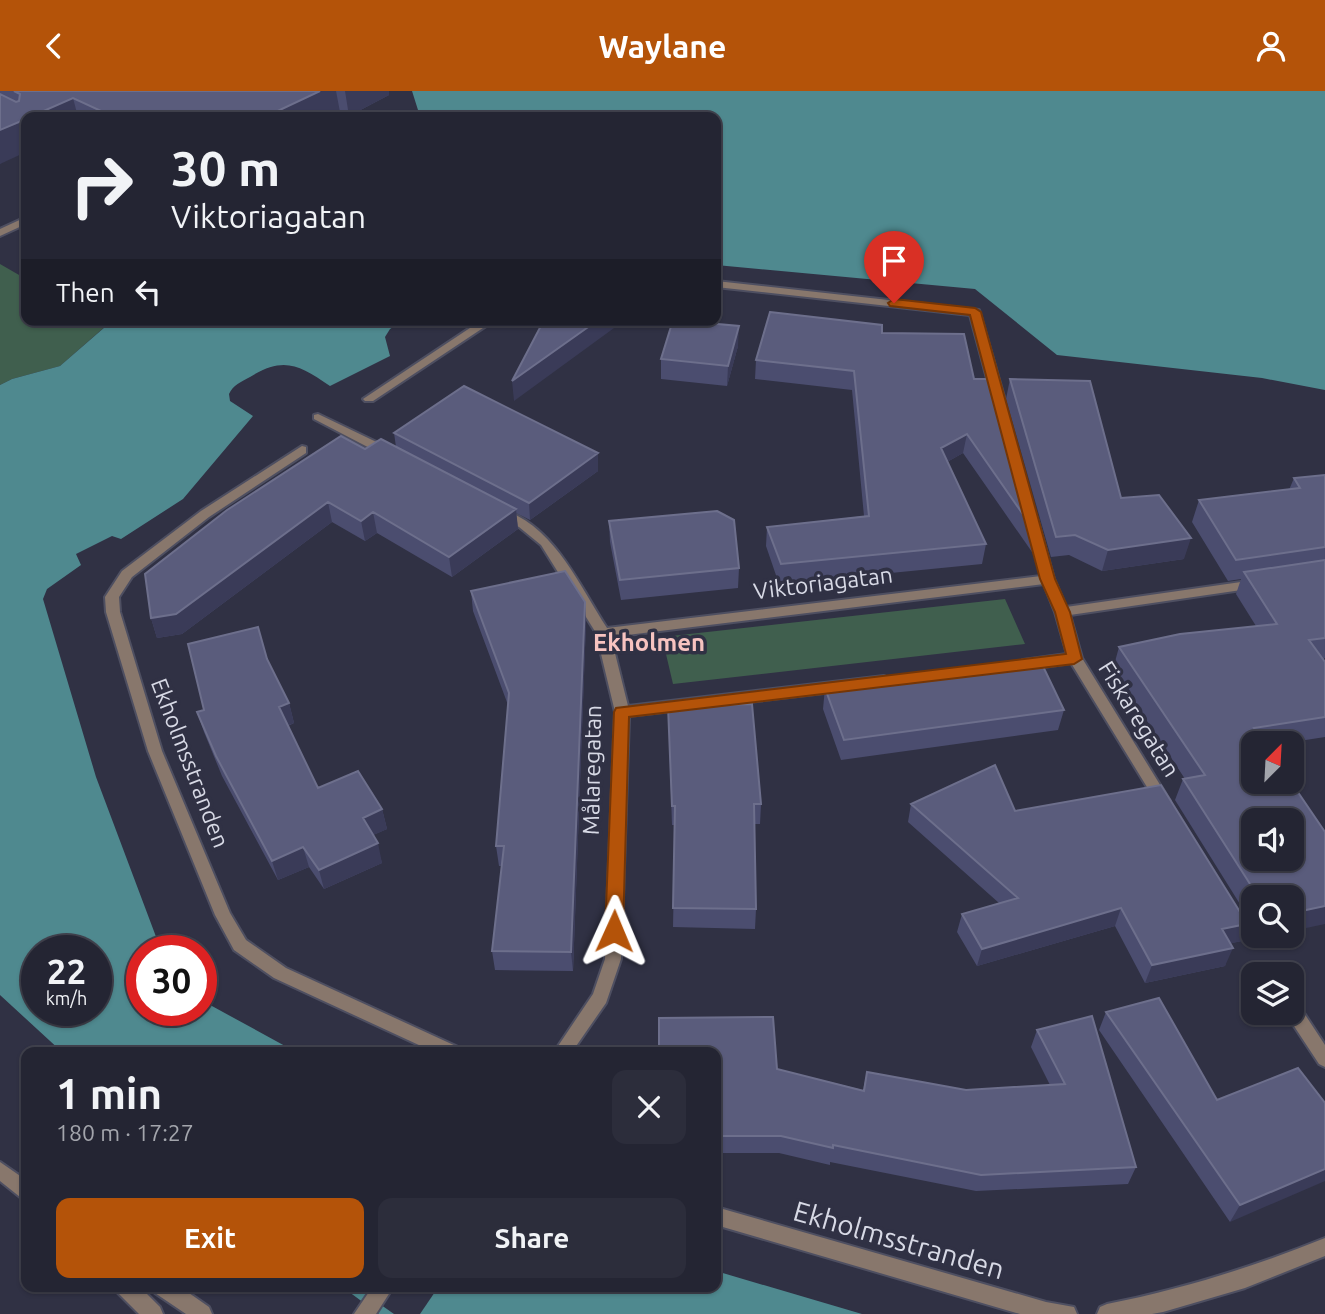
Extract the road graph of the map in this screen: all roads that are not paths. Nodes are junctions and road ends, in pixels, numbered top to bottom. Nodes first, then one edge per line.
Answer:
1 (21, 222) edge
2 (0, 233) edge
3 (721, 284) edge
4 (481, 326) edge
5 (369, 399) dead end
6 (1000, 405) edge
7 (318, 417) dead end
8 (302, 450) dead end
9 (397, 458) edge
10 (1026, 499) edge
11 (486, 506) edge
12 (1048, 579) junction
13 (1270, 582) edge
14 (1062, 612) junction
15 (603, 633) junction
16 (1074, 659) junction
17 (1006, 667) edge
18 (896, 680) edge
19 (622, 712) junction
20 (1174, 818) edge
21 (1303, 1025) edge
22 (441, 1047) edge
23 (566, 1047) edge
24 (1325, 1059) edge
25 (0, 1170) edge
26 (21, 1187) edge
27 (721, 1217) edge
28 (1325, 1247) edge
29 (131, 1292) edge
30 (171, 1292) edge
31 (380, 1292) edge
32 (366, 1311) edge
33 (153, 1314) edge
34 (202, 1314) edge
35 (1067, 1314) edge
36 (1107, 1314) edge

1 - 2 street
3 - 6 street
4 - 5 street
7 - 9 street
8 - 22 street, Ekholmsstranden
10 - 12 street, Fiskaregatan
11 - 15 street, Målaregatan
12 - 14 street, Fiskaregatan
12 - 15 street, Viktoriagatan
13 - 14 street
14 - 16 street, Fiskaregatan
15 - 19 street, Målaregatan
16 - 17 street
16 - 20 street, Fiskaregatan
18 - 19 street
19 - 23 street, Målaregatan
21 - 24 street
25 - 26 street
27 - 35 street, Ekholmsstranden
28 - 36 street
29 - 33 street
30 - 34 street
31 - 32 street

